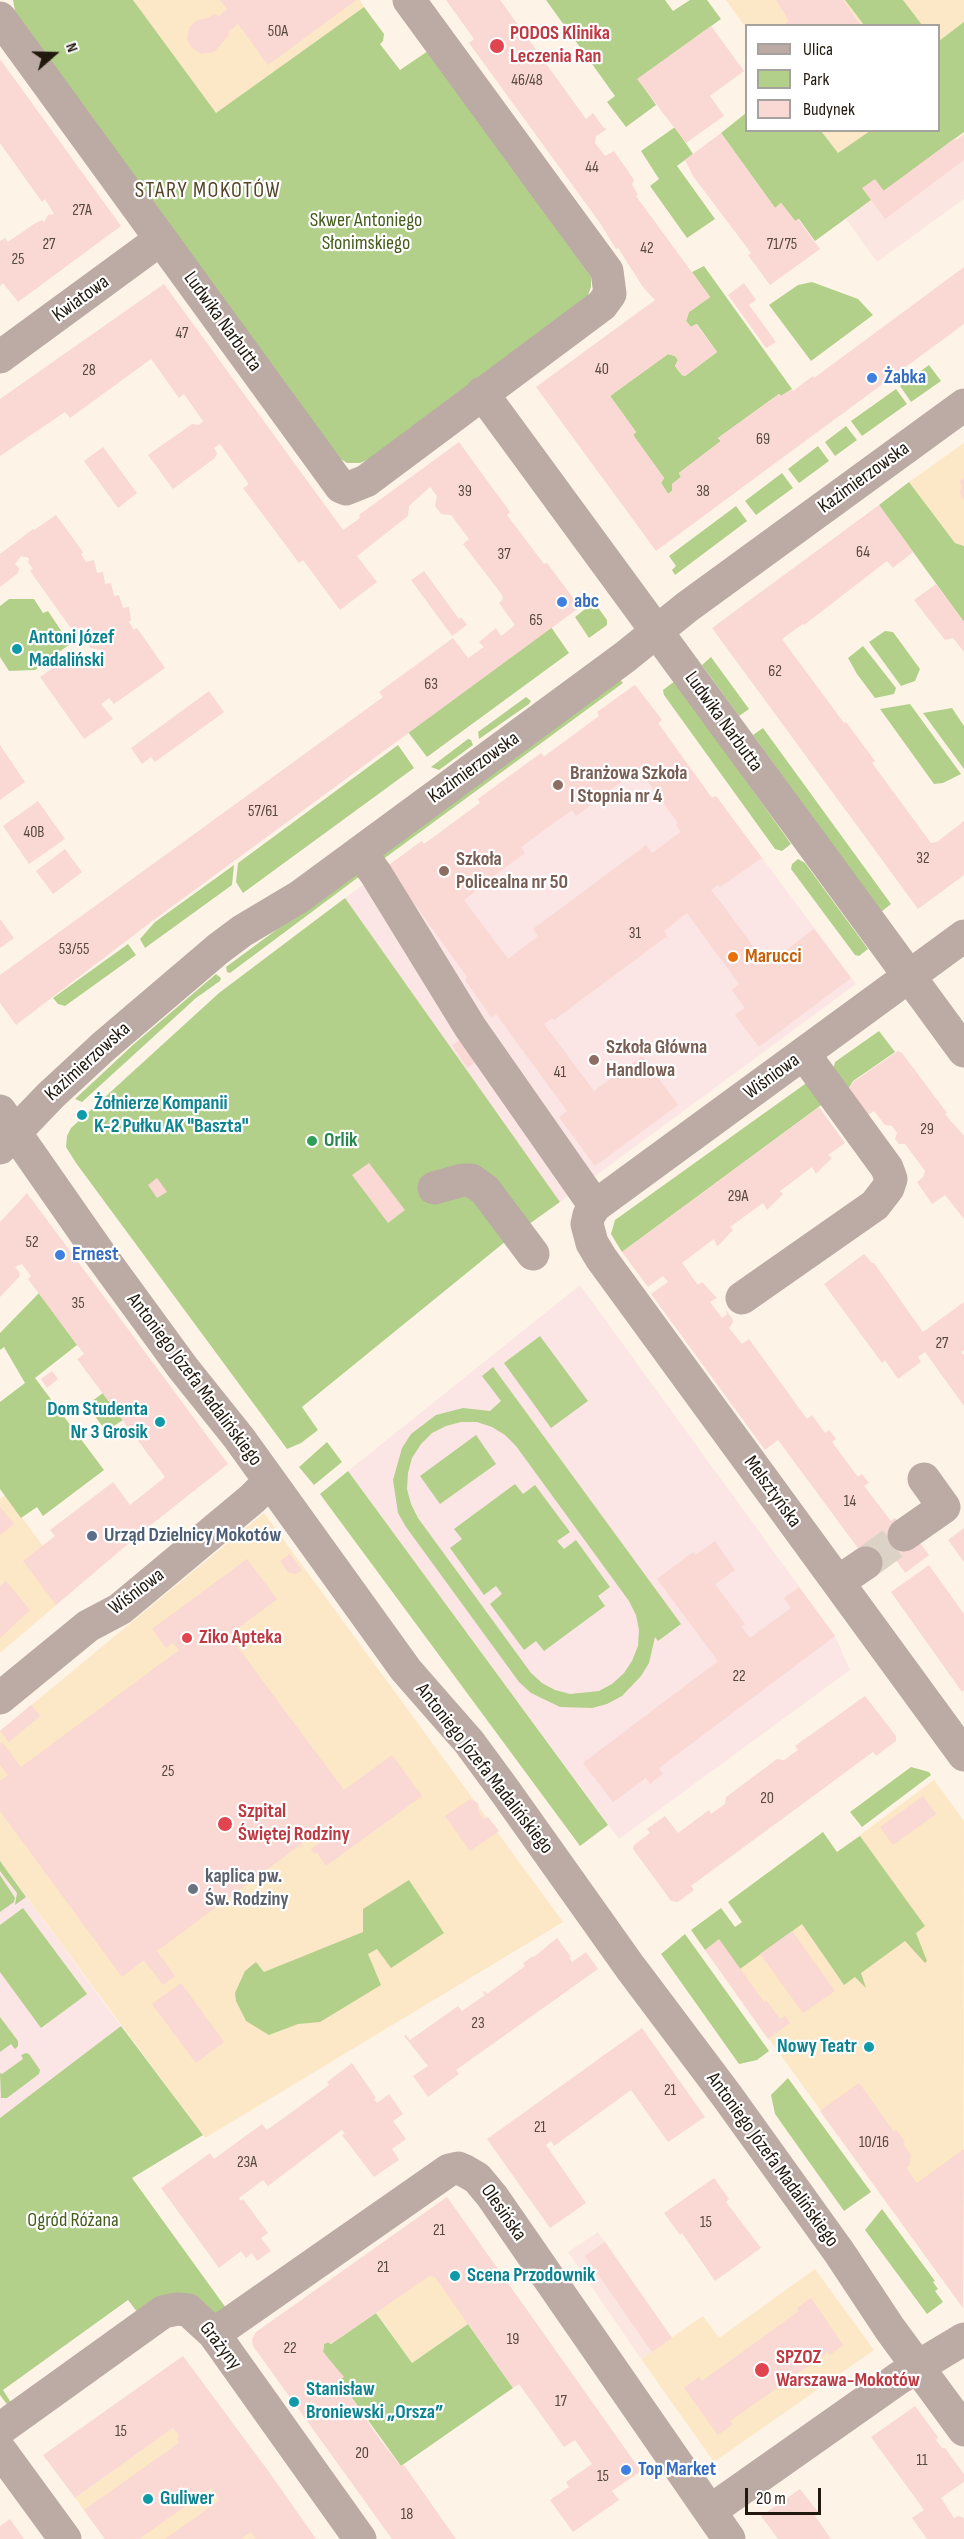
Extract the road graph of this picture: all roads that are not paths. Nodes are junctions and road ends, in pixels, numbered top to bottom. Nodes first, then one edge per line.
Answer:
1 (408, 0) edge
2 (0, 18) edge
3 (161, 239) junction
4 (0, 357) edge
5 (482, 393) junction
6 (964, 405) edge
7 (657, 631) junction
8 (360, 852) junction
9 (964, 936) edge
10 (909, 977) junction
11 (964, 1051) edge
12 (804, 1054) junction
13 (5, 1130) edge
14 (434, 1188) dead end
15 (591, 1215) junction
16 (533, 1254) dead end
17 (742, 1298) dead end
18 (924, 1479) dead end
19 (270, 1481) junction
20 (904, 1535) tunnel mouth
21 (866, 1563) tunnel mouth
22 (838, 1582) junction
23 (0, 1698) edge
24 (964, 1755) edge
25 (214, 2334) junction
26 (964, 2339) edge
27 (918, 2367) junction
28 (0, 2428) edge
29 (964, 2430) edge
30 (0, 2450) edge
31 (710, 2511) junction
32 (65, 2539) edge
33 (360, 2539) edge
34 (729, 2539) edge

1 - 5 street, Ludwika Narbutta
2 - 3 street, Ludwika Narbutta
3 - 4 street, Kwiatowa
3 - 5 street, Ludwika Narbutta
5 - 7 street, Ludwika Narbutta
6 - 7 street, Kazimierzowska
7 - 8 street, Kazimierzowska
7 - 10 street, Ludwika Narbutta
8 - 13 street, Kazimierzowska
8 - 15 street, Melsztyńska
9 - 10 street, Wiśniowa
10 - 11 street, Ludwika Narbutta
10 - 12 street, Wiśniowa
12 - 15 street, Wiśniowa
12 - 17 street
13 - 19 street, Antoniego Józefa Madalińskiego
14 - 16 street
15 - 22 street, Melsztyńska
18 - 20 street
19 - 23 street, Wiśniowa
19 - 27 street, Antoniego Józefa Madalińskiego
21 - 22 street
22 - 24 street, Melsztyńska
25 - 28 street, Grażyny
25 - 31 street, Olesińska
25 - 33 street, Grażyny
26 - 27 street
27 - 29 street, Antoniego Józefa Madalińskiego
27 - 31 street
30 - 32 street
31 - 34 street, Olesińska

